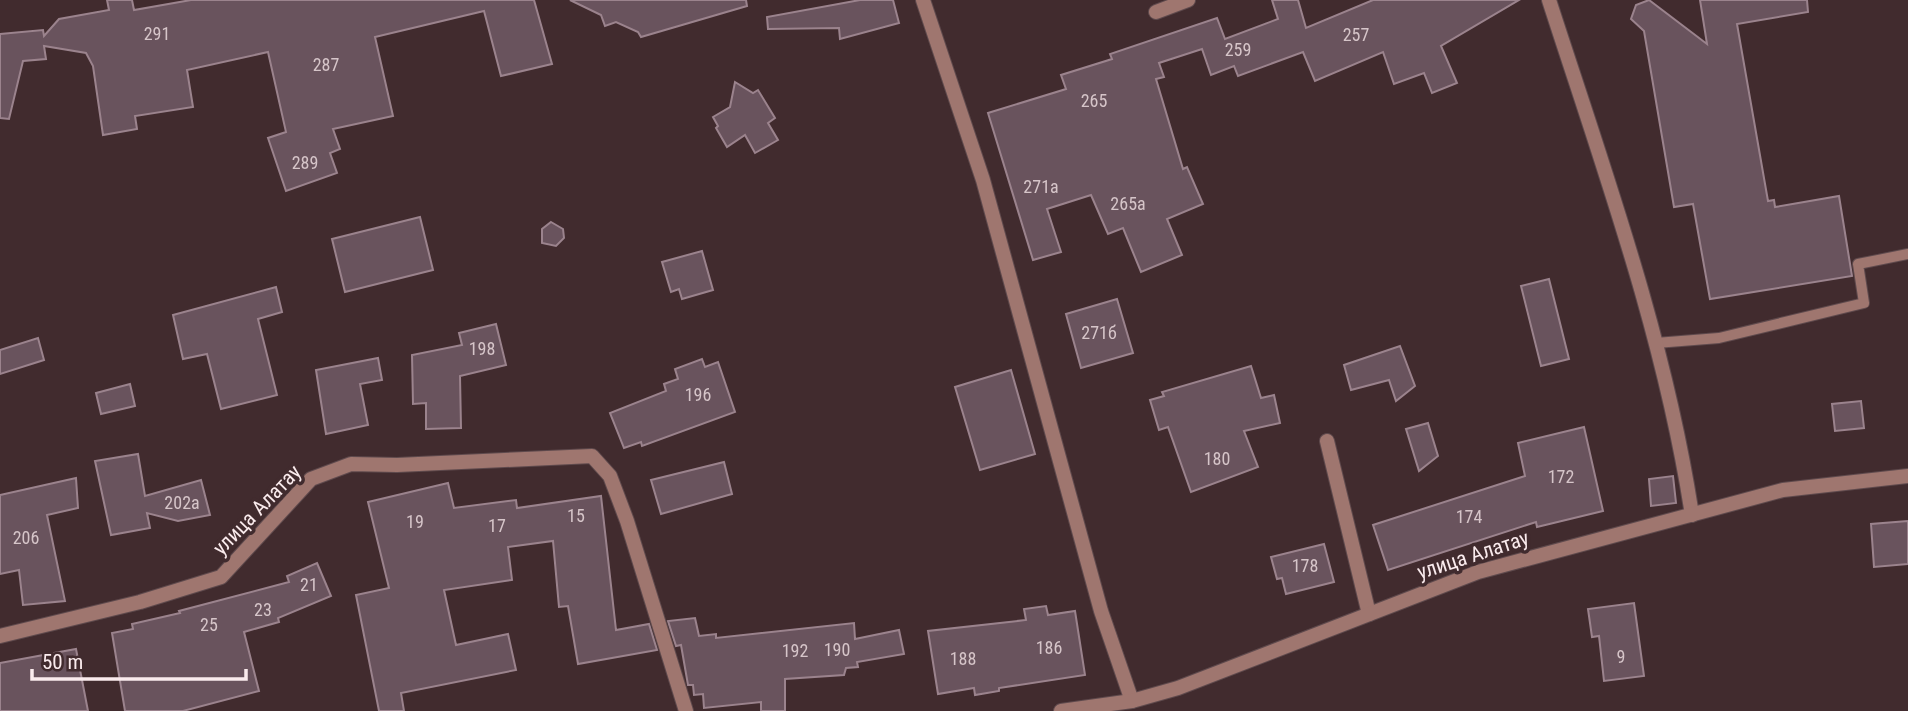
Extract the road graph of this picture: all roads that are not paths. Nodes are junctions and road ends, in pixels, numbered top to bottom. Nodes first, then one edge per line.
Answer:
1 (923, 0) edge
2 (1188, 0) edge
3 (1549, 0) edge
4 (1156, 12) dead end
5 (1908, 254) edge
6 (1656, 343) junction
7 (1327, 441) dead end
8 (1908, 476) edge
9 (1692, 515) junction
10 (1369, 614) junction
11 (0, 636) edge
12 (1132, 701) junction
13 (686, 711) edge
14 (1061, 711) edge

1 - 12 street
2 - 4 street
3 - 6 street
5 - 6 lane
6 - 9 street
7 - 10 street
8 - 9 street, улица Алатау
9 - 10 street, улица Алатау
10 - 12 street, улица Алатау
11 - 13 street, улица Алатау
12 - 14 street, улица Алатау

